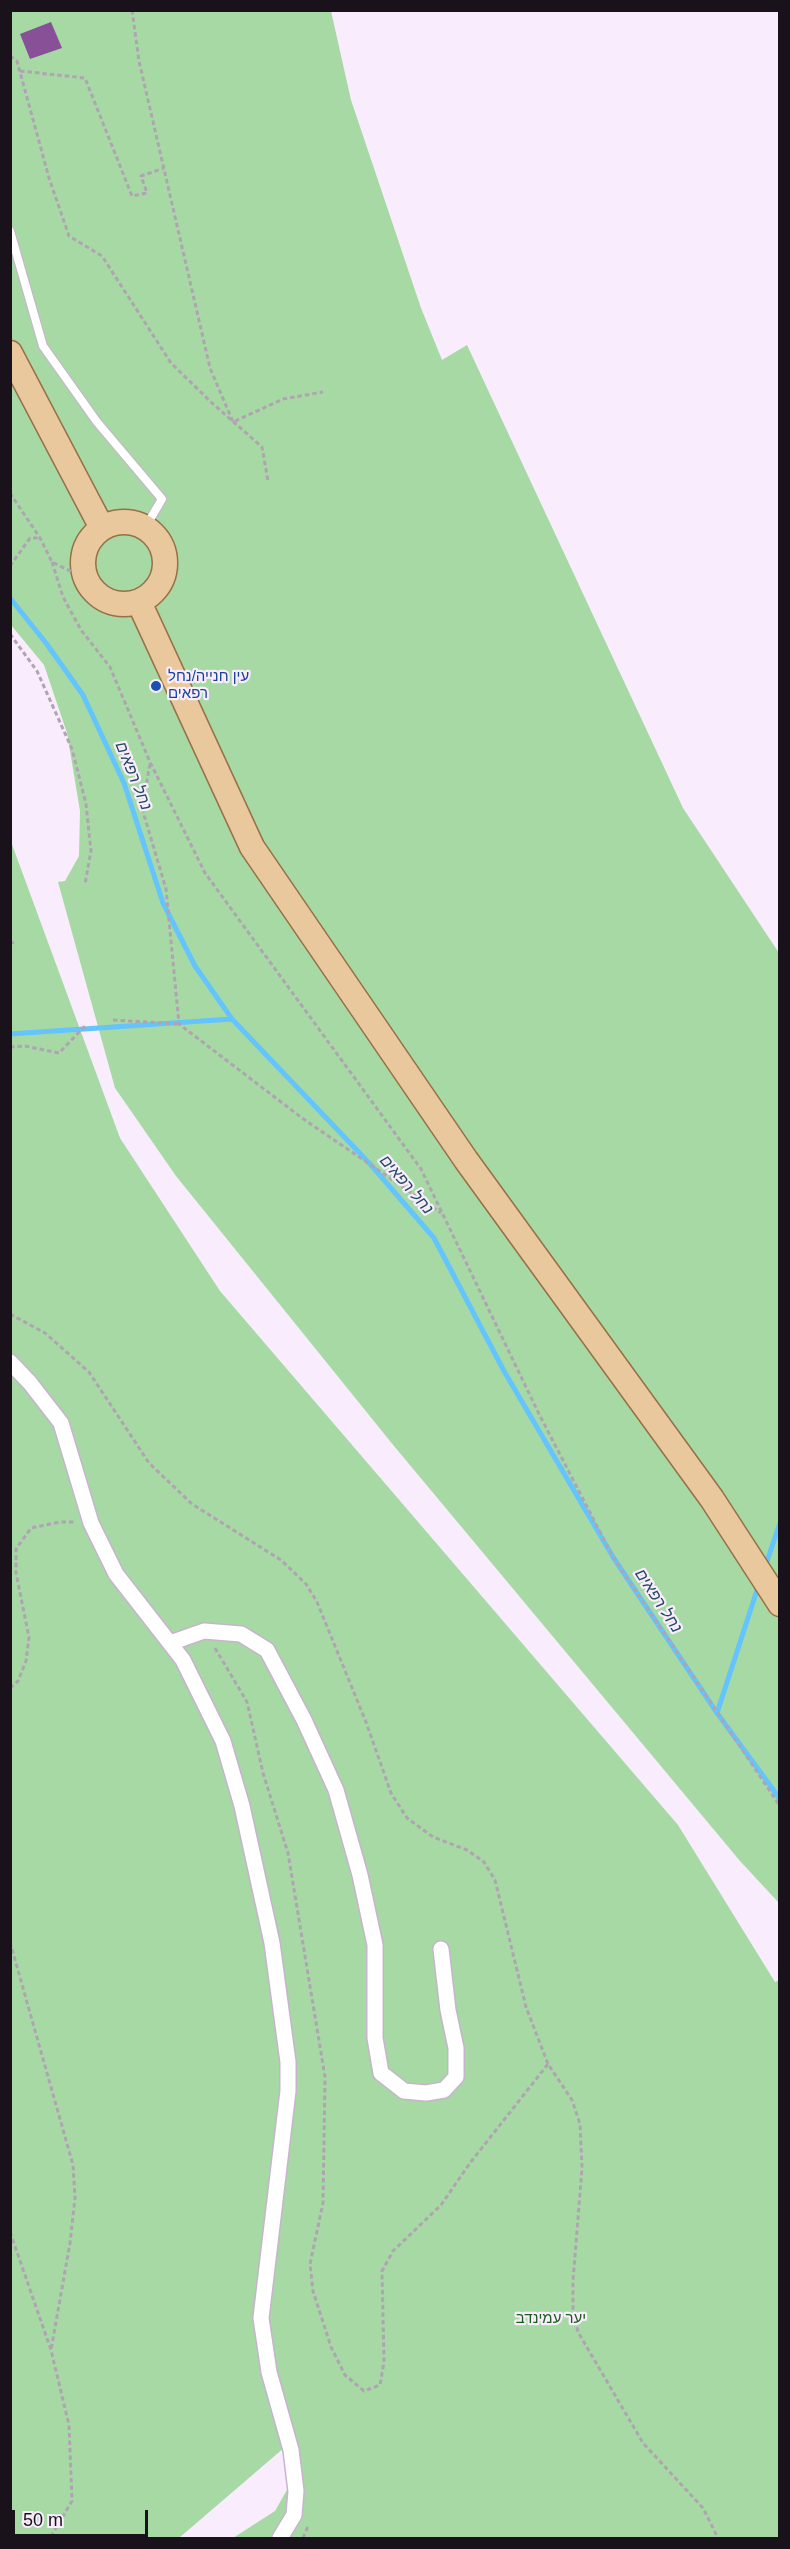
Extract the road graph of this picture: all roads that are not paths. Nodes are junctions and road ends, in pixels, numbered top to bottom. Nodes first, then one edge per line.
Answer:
1 (10, 231) edge
2 (10, 353) edge
3 (102, 528) junction
4 (145, 528) junction
5 (139, 602) junction
6 (10, 1362) edge
7 (780, 1604) edge
8 (170, 1643) junction
9 (441, 1949) dead end
10 (280, 2538) edge

1 - 4 lane
2 - 3 main road
3 - 4 main road
3 - 5 main road
4 - 5 main road
5 - 7 main road
6 - 8 street
8 - 9 street
8 - 10 street

